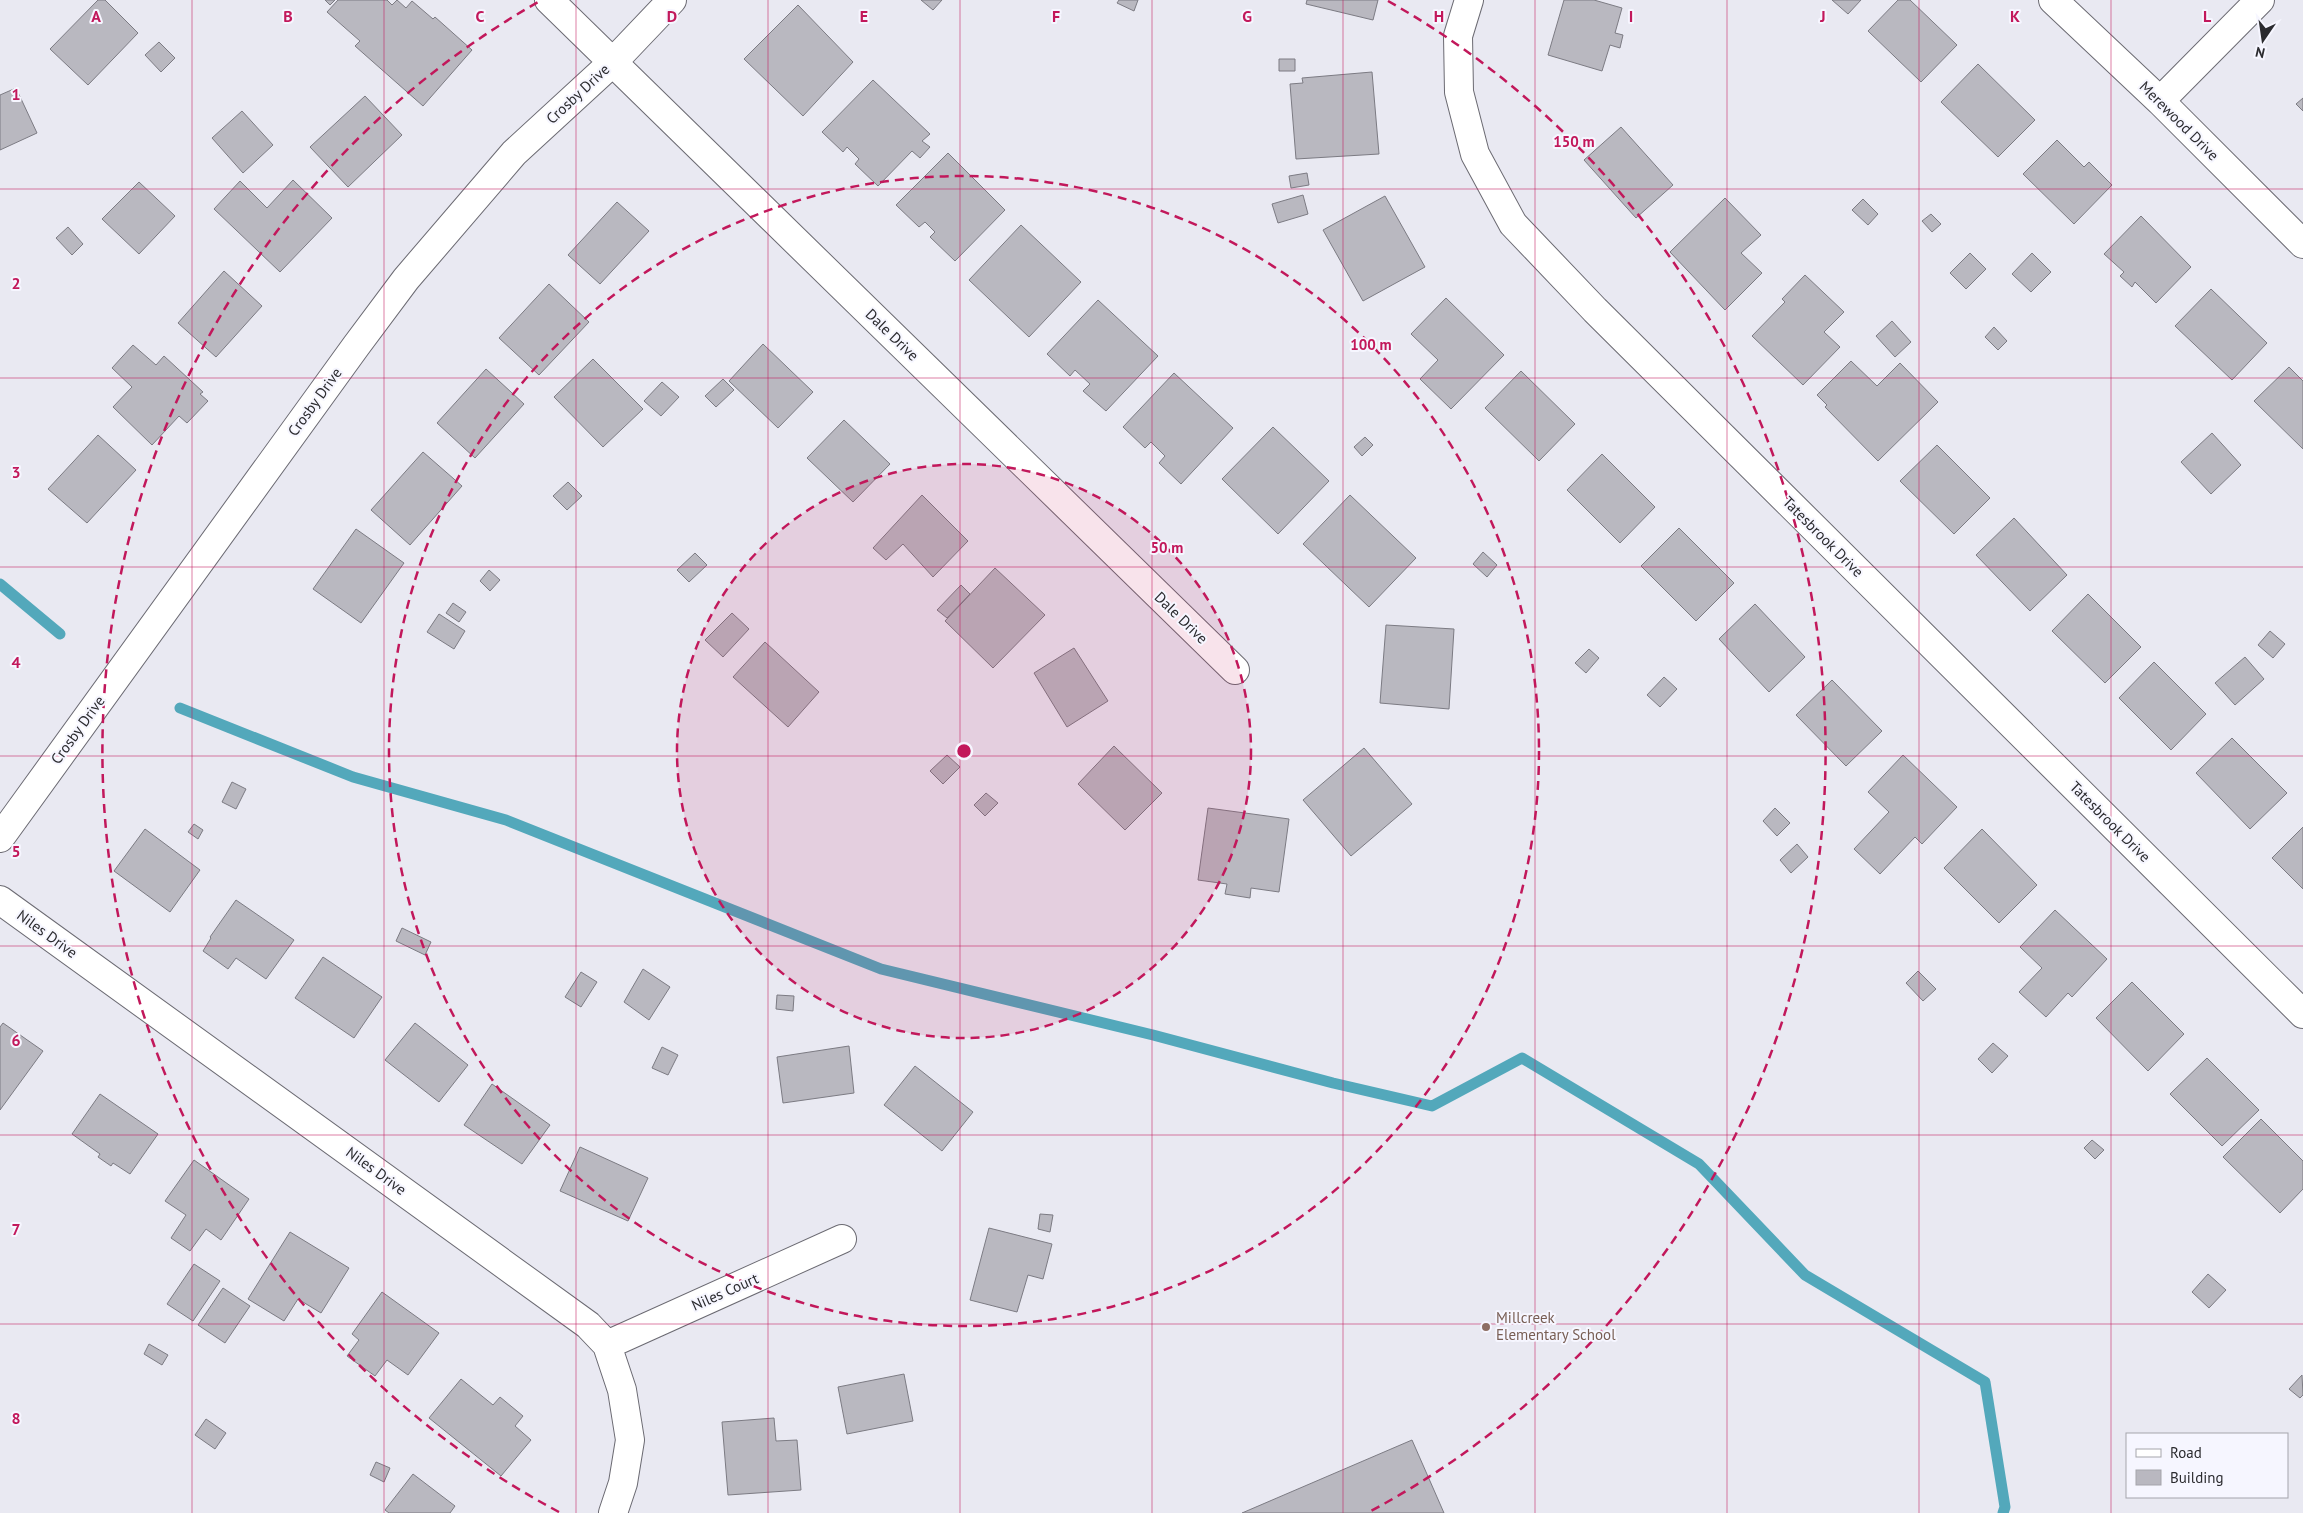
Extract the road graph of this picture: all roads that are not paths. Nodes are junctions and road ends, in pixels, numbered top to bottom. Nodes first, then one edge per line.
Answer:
1 (549, 0) edge
2 (672, 0) edge
3 (1469, 0) edge
4 (2053, 0) edge
5 (2260, 0) edge
6 (613, 62) junction
7 (2160, 101) junction
8 (2303, 244) edge
9 (1234, 670) dead end
10 (0, 838) edge
11 (0, 900) edge
12 (2303, 1014) edge
13 (842, 1239) dead end
14 (607, 1345) junction
15 (613, 1513) edge

1 - 6 street, Dale Drive
2 - 6 street, Crosby Drive
3 - 12 street, Tatesbrook Drive
4 - 7 street, Merewood Drive
5 - 7 street
6 - 9 street, Dale Drive
6 - 10 street, Crosby Drive
7 - 8 street, Merewood Drive
11 - 14 street, Niles Drive
13 - 14 street, Niles Court
14 - 15 street, Niles Drive

